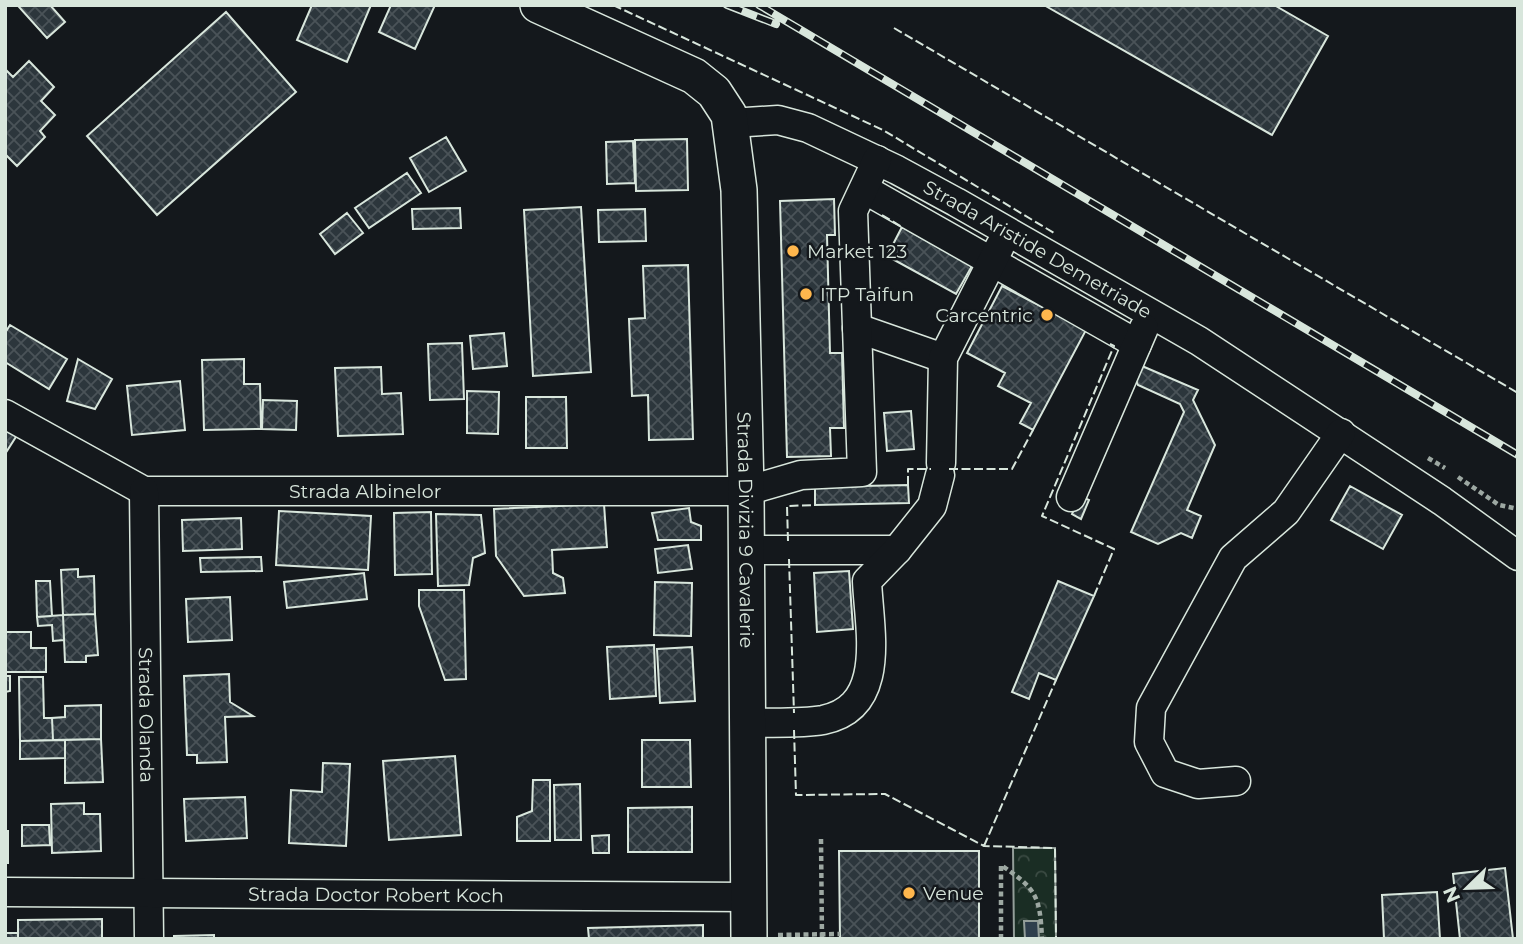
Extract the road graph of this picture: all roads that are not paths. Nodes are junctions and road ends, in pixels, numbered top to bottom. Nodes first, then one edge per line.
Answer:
1 (538, 5) edge
2 (731, 123) junction
3 (877, 160) junction
4 (864, 189) junction
5 (1008, 231) junction
6 (992, 261) junction
7 (1151, 313) junction
8 (857, 328) junction
9 (1137, 344) junction
10 (943, 358) junction
11 (5, 414) edge
12 (1341, 433) junction
13 (144, 491) junction
14 (746, 491) junction
15 (1071, 497) dead end
16 (746, 550) junction
17 (897, 550) junction
18 (1518, 556) edge
19 (747, 723) junction
20 (1236, 781) dead end
21 (5, 892) edge
22 (149, 892) junction
23 (748, 897) junction
24 (749, 937) edge
25 (149, 939) edge

1 - 2 main road
2 - 3 street, Strada Aristide Demetriade
2 - 14 main road, Strada Divizia 9 Cavalerie
3 - 4 street
3 - 5 street, Strada Aristide Demetriade
4 - 6 street
4 - 8 street
5 - 6 street
5 - 7 street, Strada Aristide Demetriade
6 - 9 street
6 - 10 street
7 - 9 street
7 - 12 street, Strada Aristide Demetriade
8 - 10 street
8 - 14 street, Strada Albinelor
9 - 15 street
10 - 17 street
11 - 13 street, Strada Albinelor
12 - 18 street, Strada Aristide Demetriade
12 - 20 street
13 - 14 street, Strada Albinelor
13 - 22 street, Strada Olanda
14 - 16 main road, Strada Divizia 9 Cavalerie
16 - 17 street
16 - 19 main road, Strada Divizia 9 Cavalerie
17 - 19 street
19 - 23 main road, Strada Divizia 9 Cavalerie
21 - 22 street, Strada Doctor Robert Koch
22 - 23 street, Strada Doctor Robert Koch
22 - 25 street, Strada Olanda
23 - 24 main road, Strada Divizia 9 Cavalerie

